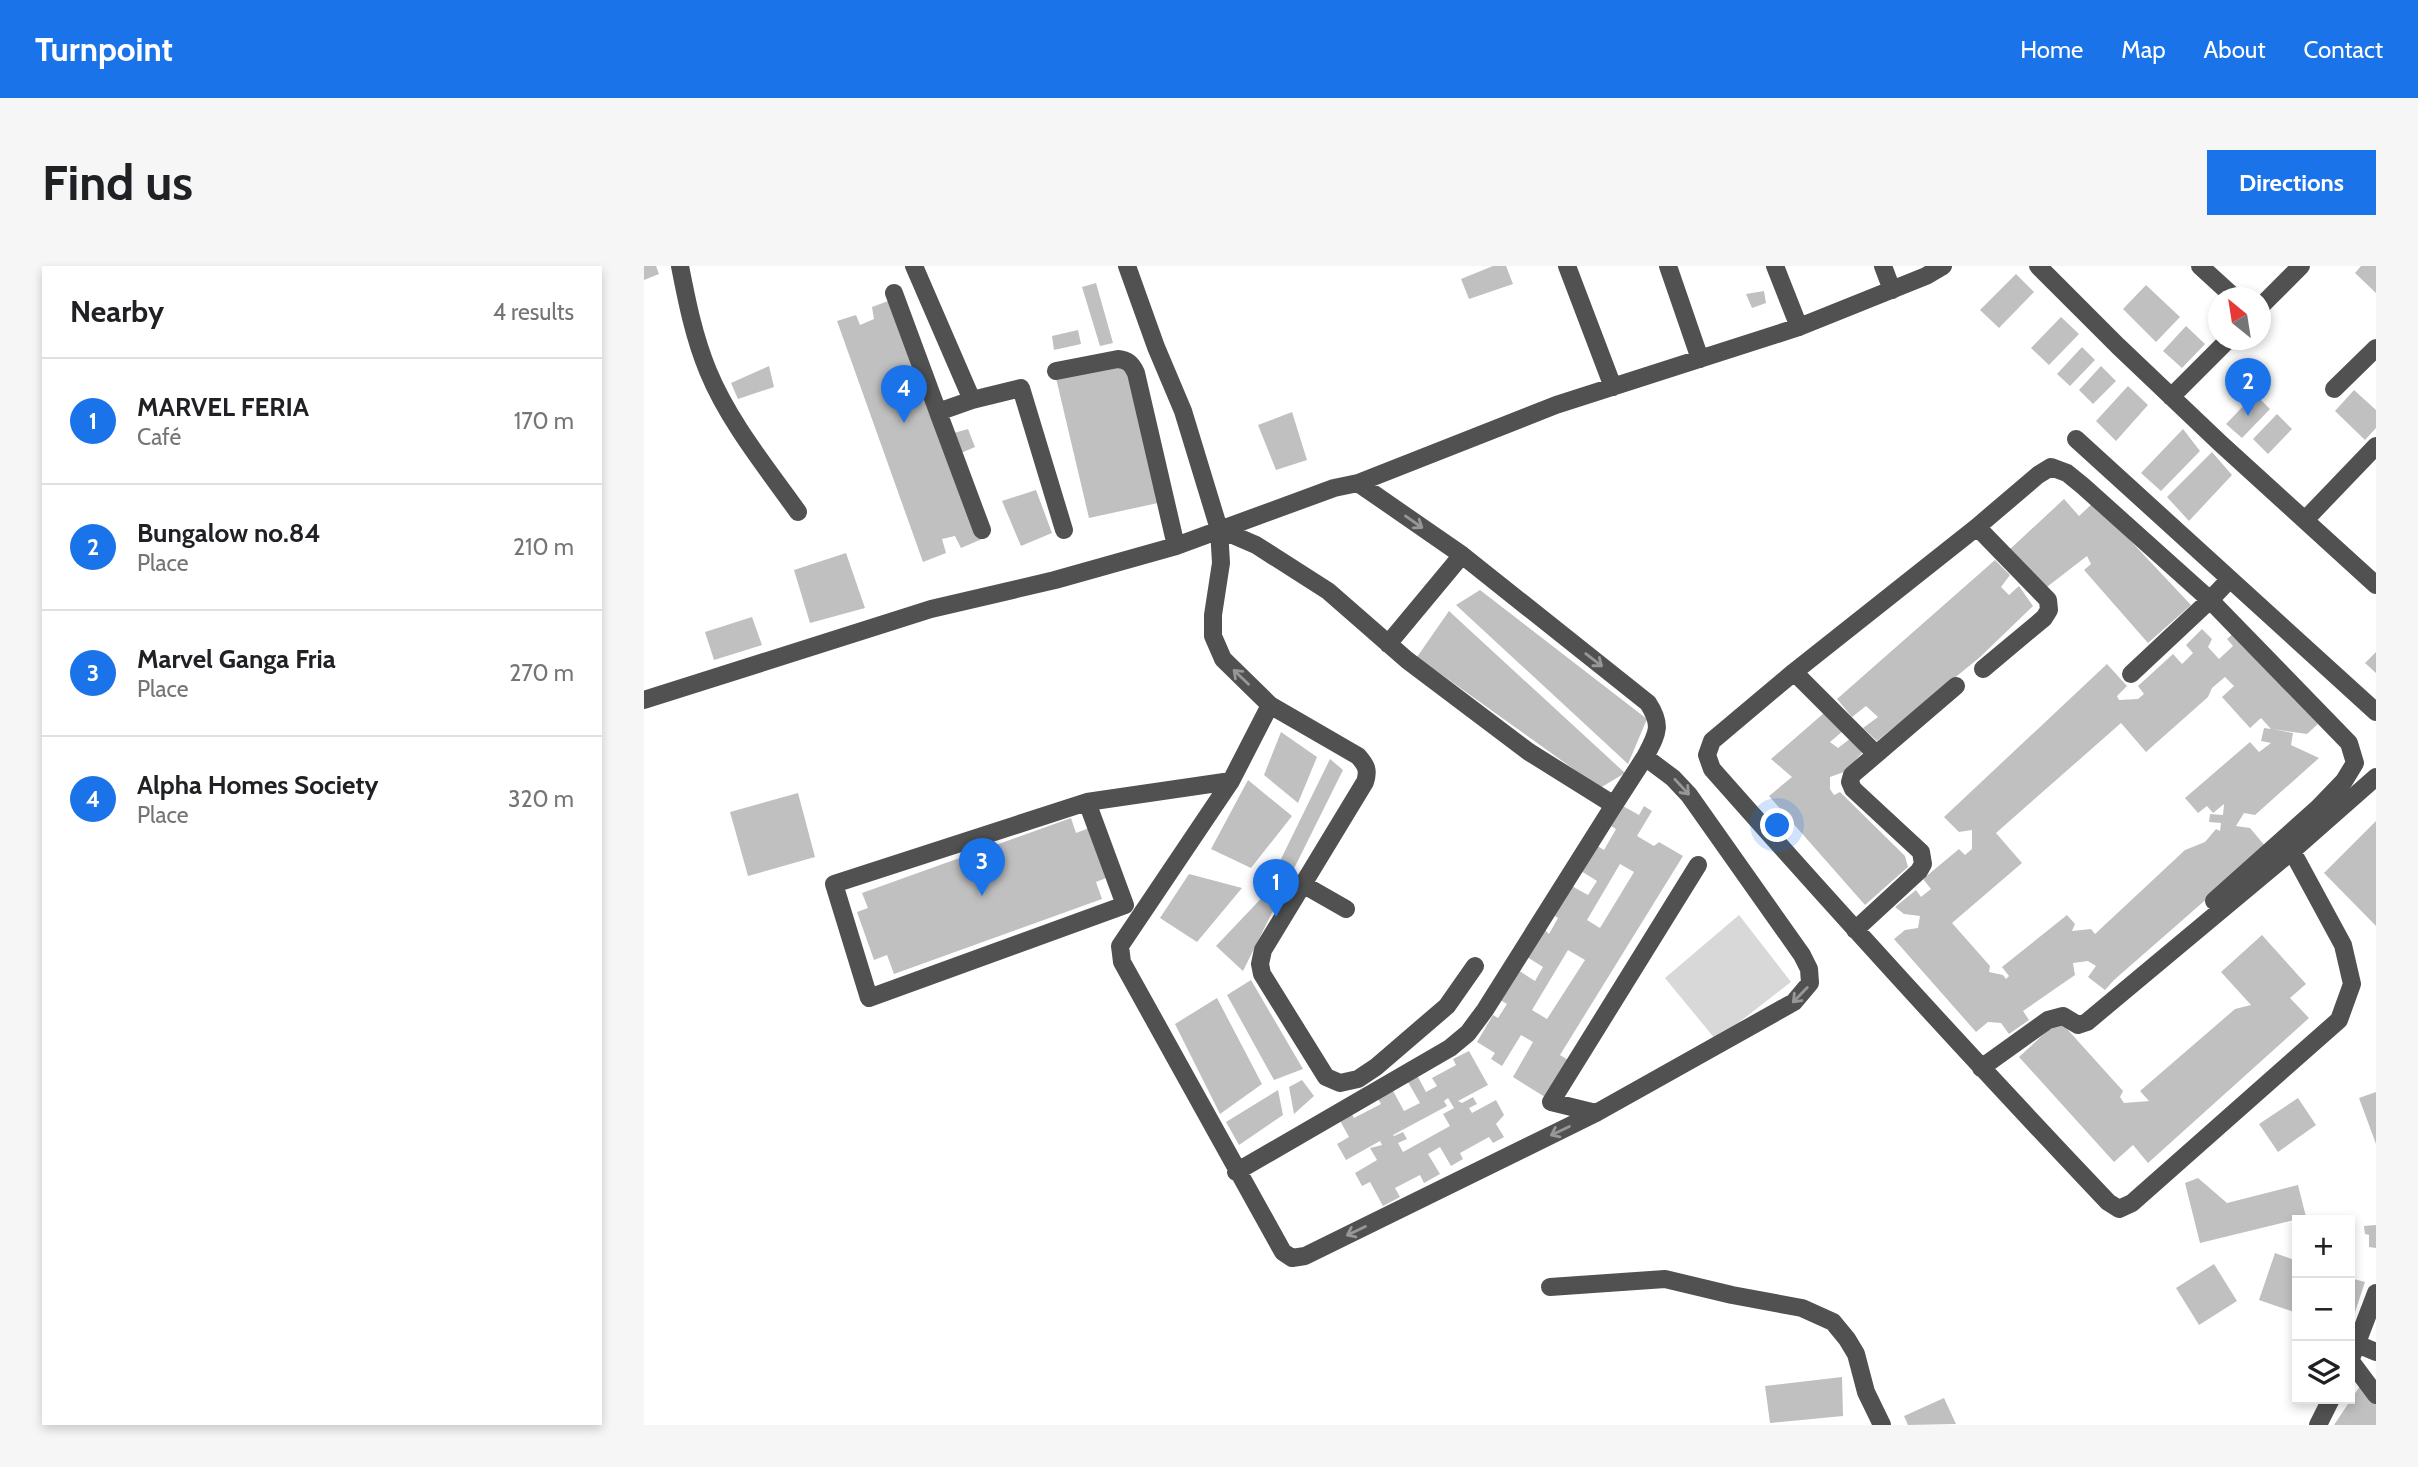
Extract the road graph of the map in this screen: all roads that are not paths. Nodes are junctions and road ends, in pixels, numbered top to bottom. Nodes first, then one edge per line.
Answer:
1 (680, 266) edge
2 (914, 266) edge
3 (1127, 266) edge
4 (1567, 266) edge
5 (1668, 266) edge
6 (1775, 266) edge
7 (1883, 266) edge
8 (1943, 266) edge
9 (2038, 266) edge
10 (2200, 266) edge
11 (2301, 266) edge
12 (2223, 287) edge
13 (1892, 290) junction
14 (894, 293) dead end
15 (2271, 296) edge
16 (1799, 327) junction
17 (2376, 348) edge
18 (2218, 350) edge
19 (1700, 359) junction
20 (1056, 371) dead end
21 (1613, 387) junction
22 (2334, 389) dead end
23 (2171, 397) junction
24 (972, 400) junction
25 (938, 412) junction
26 (2076, 439) dead end
27 (2376, 446) edge
28 (1358, 483) junction
29 (798, 512) dead end
30 (2305, 520) junction
31 (1977, 527) junction
32 (1219, 529) junction
33 (982, 530) dead end
34 (1064, 530) dead end
35 (1176, 546) junction
36 (1462, 555) junction
37 (2230, 579) junction
38 (2376, 585) edge
39 (2210, 600) junction
40 (1388, 644) junction
41 (1983, 669) dead end
42 (1794, 672) junction
43 (2131, 674) dead end
44 (1956, 687) dead end
45 (644, 700) edge
46 (1270, 705) junction
47 (2376, 712) edge
48 (1875, 753) junction
49 (1645, 757) junction
50 (2376, 777) edge
51 (1231, 781) junction
52 (1087, 802) junction
53 (1614, 805) junction
54 (2291, 851) junction
55 (1698, 865) dead end
56 (1304, 885) junction
57 (2214, 901) dead end
58 (1346, 909) dead end
59 (1855, 930) junction
60 (1475, 966) dead end
61 (1981, 1068) junction
62 (1597, 1113) junction
63 (1236, 1172) junction
64 (1550, 1287) dead end
65 (2376, 1293) edge
66 (2355, 1347) edge
67 (2376, 1352) edge
68 (2355, 1355) edge
69 (2355, 1360) edge
70 (2376, 1395) edge
71 (2328, 1404) edge
72 (1882, 1425) edge
73 (2318, 1425) edge

1 - 29 street
2 - 24 street
3 - 32 street
4 - 21 street
5 - 19 street
6 - 16 street
7 - 13 street
8 - 13 street
9 - 23 street
10 - 12 street
11 - 15 street
13 - 16 street
14 - 25 street
16 - 19 street
17 - 22 street
18 - 23 street
19 - 21 street
20 - 35 street
21 - 28 street
23 - 30 street
24 - 25 street
24 - 34 street
25 - 33 street
26 - 37 street
27 - 30 street
28 - 32 street
28 -> 36 street
30 - 38 street
31 - 39 street
31 - 41 street
31 - 42 street
32 - 35 street
32 - 40 street
46 -> 32 street
35 - 45 street
36 - 40 street
36 -> 49 street
37 - 39 street
37 - 47 street
39 - 43 street
39 - 57 street
40 - 53 street
42 - 48 street
42 - 59 street
44 - 48 street
46 - 51 street
46 - 56 street
48 - 59 street
49 - 53 street
49 -> 62 street
50 - 54 street
51 - 52 street
51 - 63 street
52 - 52 street
53 - 63 street
54 - 61 street
54 - 61 street
55 - 62 street
56 - 58 street
56 - 60 street
59 - 61 street
62 -> 63 street
64 - 72 street
65 - 66 street
67 - 68 street
69 - 70 street
71 - 73 street

